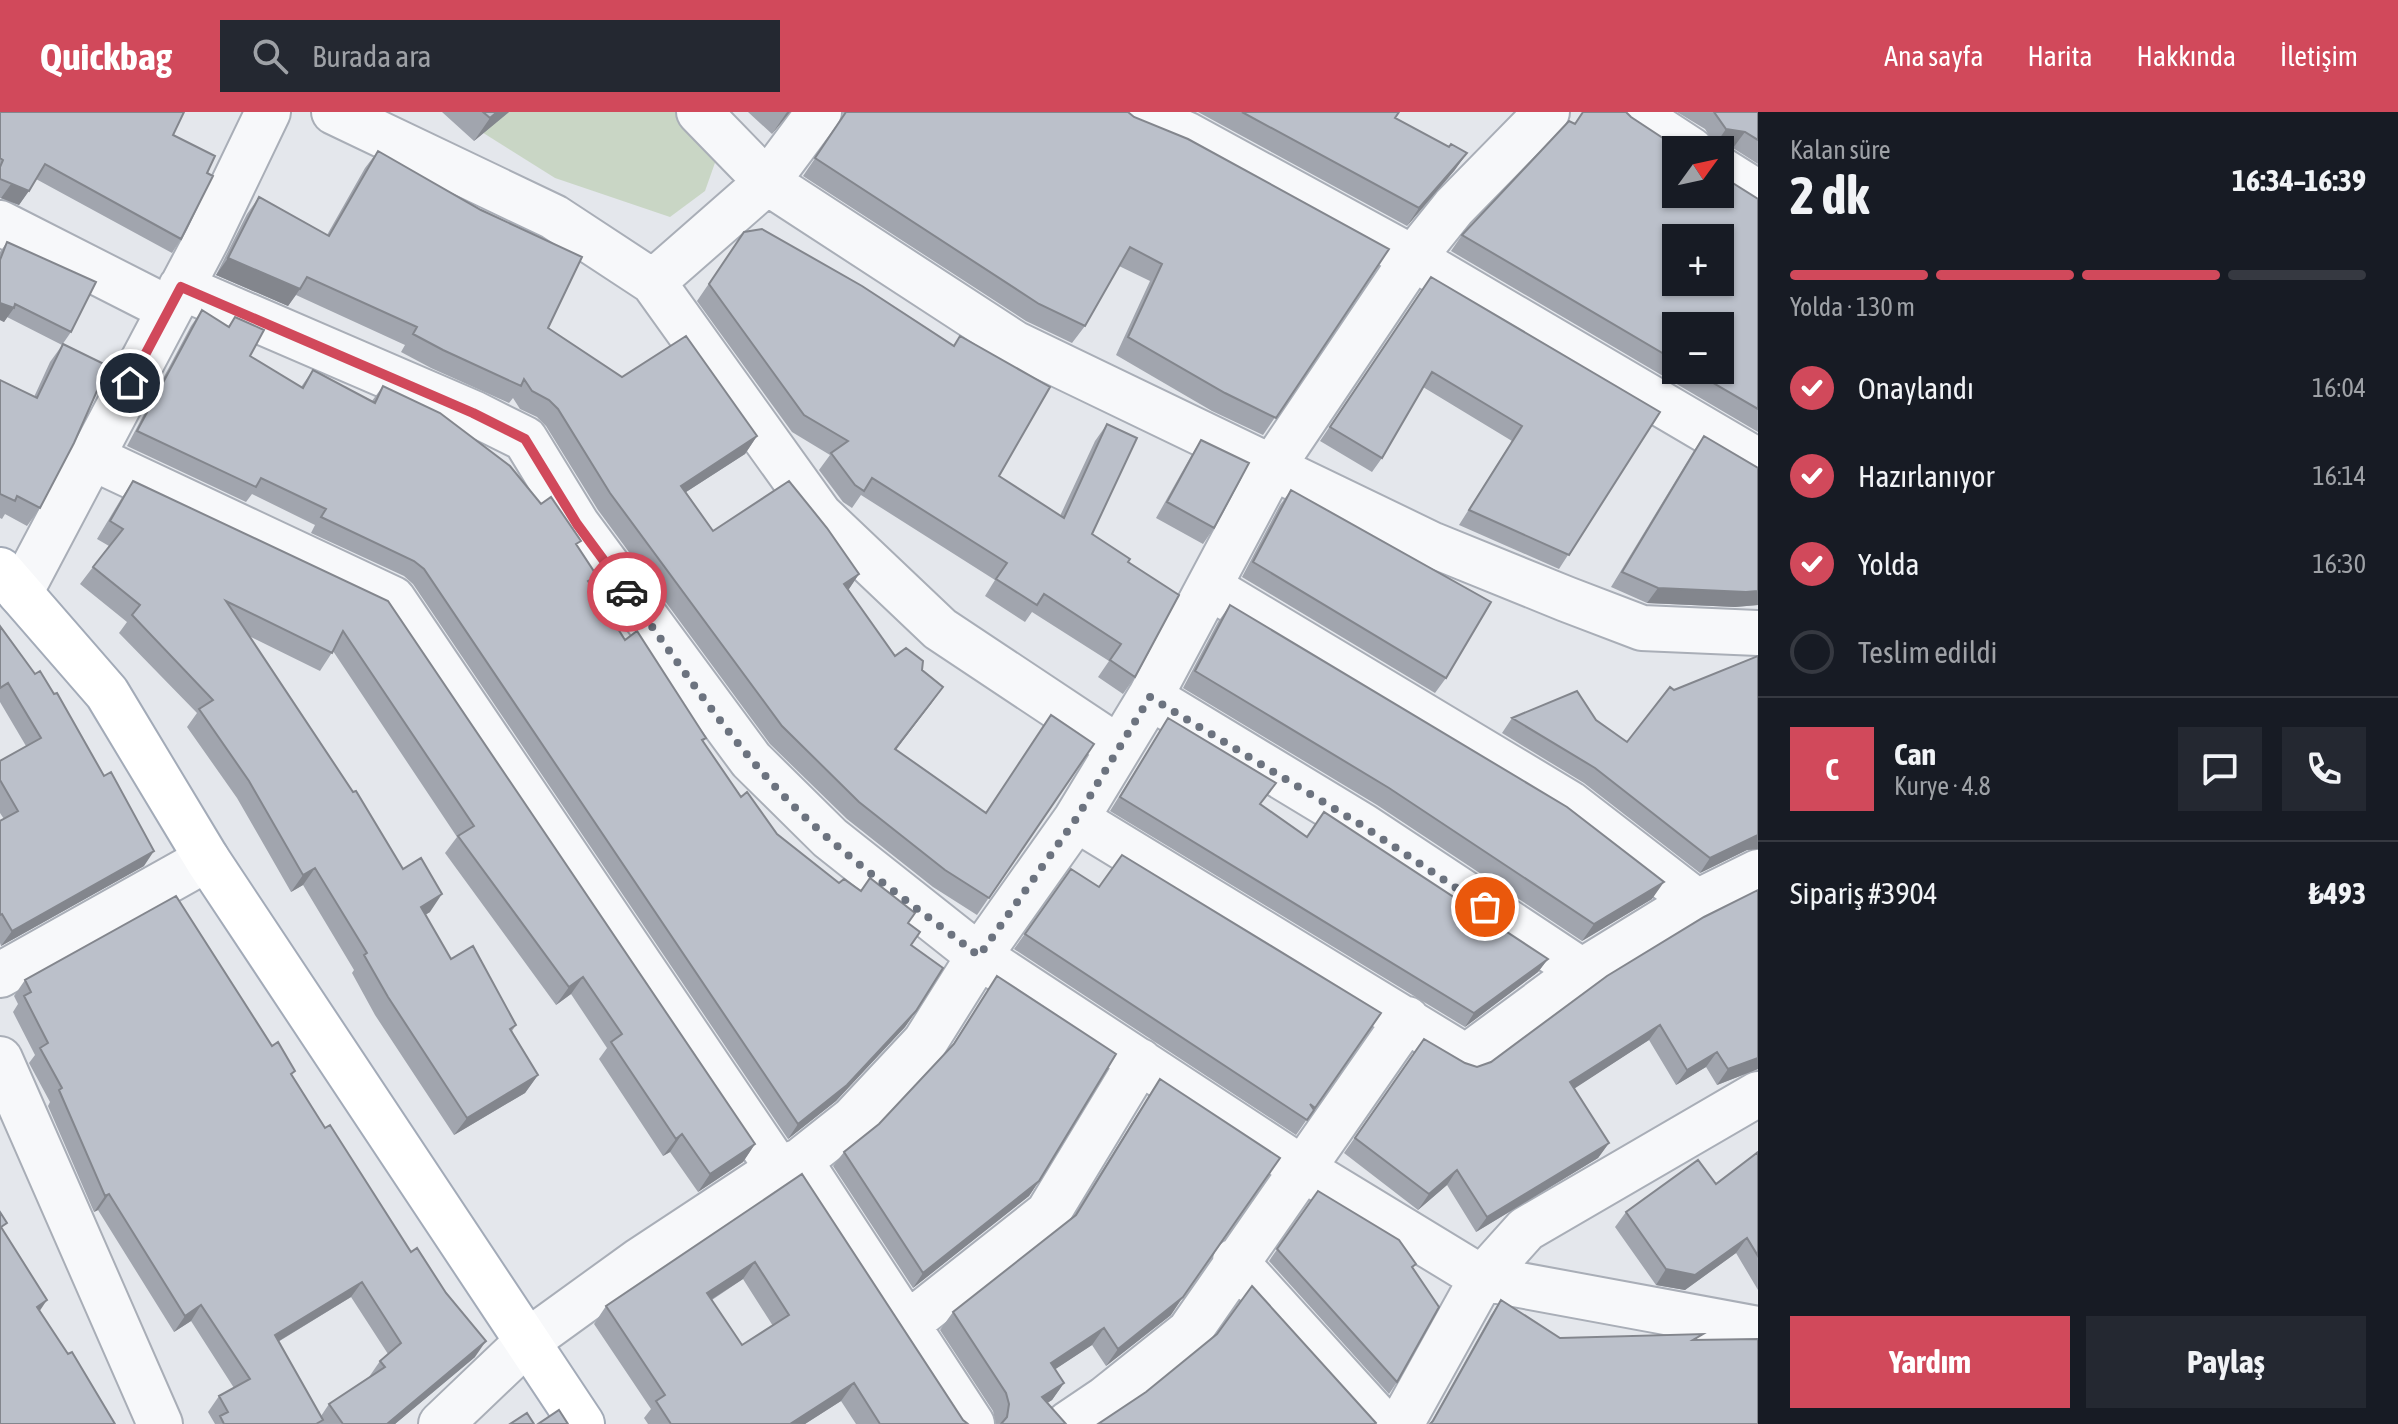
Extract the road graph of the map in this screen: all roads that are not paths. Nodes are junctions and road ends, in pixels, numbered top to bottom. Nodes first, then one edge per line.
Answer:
1 (334, 112) edge
2 (699, 112) edge
3 (819, 112) edge
4 (1132, 112) edge
5 (1547, 112) edge
6 (1633, 112) edge
7 (266, 113) edge
8 (1670, 136) edge
9 (1734, 178) edge
10 (767, 182) junction
11 (1758, 193) edge
12 (0, 223) edge
13 (1413, 258) junction
14 (653, 282) junction
15 (175, 298) junction
16 (91, 457) junction
17 (1758, 461) edge
18 (1273, 466) junction
19 (10, 581) edge
20 (1211, 588) junction
21 (1758, 633) edge
22 (1150, 697) junction
23 (1119, 748) junction
24 (1076, 819) junction
25 (207, 859) junction
26 (1758, 872) edge
27 (1697, 902) junction
28 (979, 956) junction
29 (1582, 971) junction
30 (0, 975) edge
31 (1407, 1019) junction
32 (0, 1059) edge
33 (1140, 1061) junction
34 (1758, 1094) edge
35 (789, 1165) junction
36 (1303, 1169) junction
37 (1235, 1261) junction
38 (1482, 1278) junction
39 (909, 1323) junction
40 (1758, 1329) edge
41 (528, 1341) junction
42 (962, 1420) edge
43 (160, 1424) edge
44 (441, 1424) edge
45 (582, 1424) edge
46 (1068, 1424) edge
47 (1383, 1424) edge
48 (1401, 1424) edge

1 - 14 street
2 - 10 street
3 - 10 street
4 - 13 street
5 - 13 street
6 - 8 street
7 - 15 street
9 - 11 street
10 - 14 street
10 - 18 street
12 - 15 street
13 - 17 street
13 - 18 street
14 - 23 street
15 - 16 street
15 - 28 street
16 - 19 street
16 - 35 street
18 - 20 street
18 - 21 street
19 - 25 main road
20 - 22 street
20 - 27 street
22 - 23 street
22 - 29 street
23 - 24 street
24 - 28 street
24 - 31 street
25 - 30 street
25 - 41 main road
26 - 27 street
27 - 29 street
28 - 33 street
28 - 35 street
29 - 31 street
31 - 36 street
32 - 43 street
33 - 36 street
33 - 39 street
34 - 38 street
35 - 39 street
35 - 41 street
36 - 37 street
36 - 38 street
37 - 46 street
37 - 47 street
38 - 40 street
38 - 48 street
39 - 42 street
41 - 44 street
41 - 45 main road

